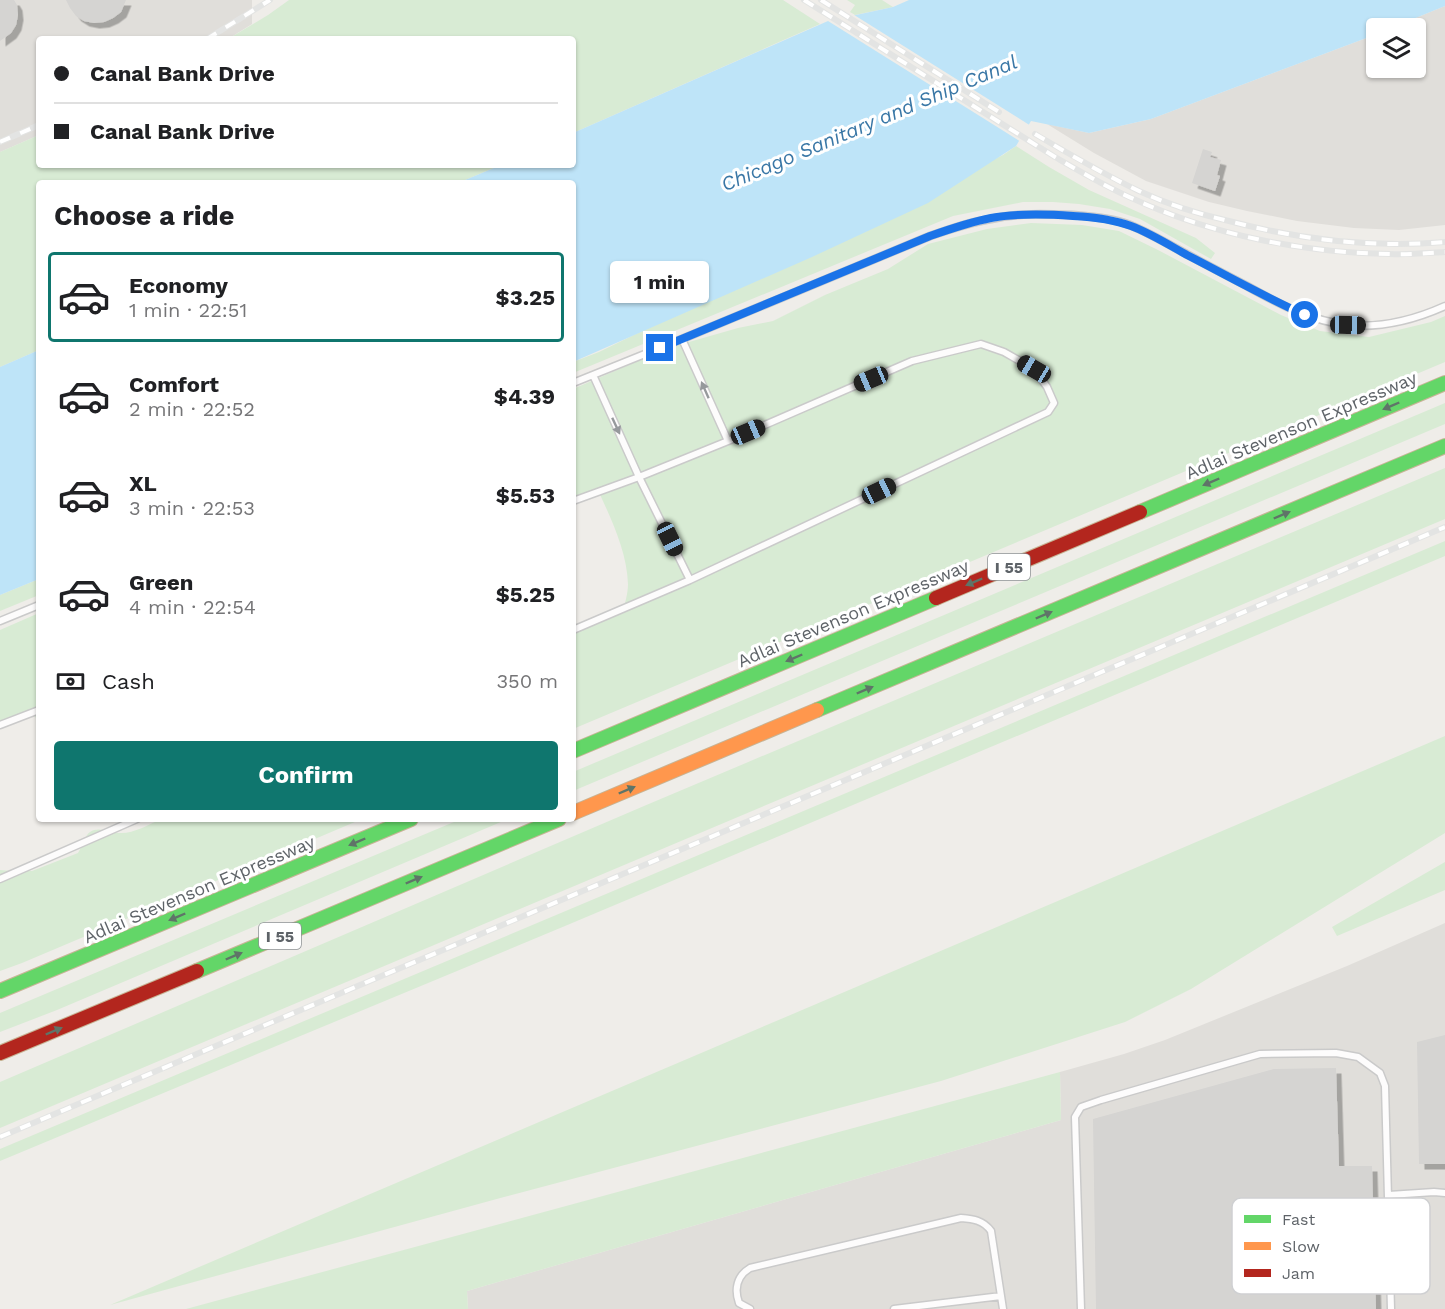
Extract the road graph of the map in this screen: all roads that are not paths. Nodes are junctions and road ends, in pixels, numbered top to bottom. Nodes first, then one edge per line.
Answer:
1 (1445, 306) edge
2 (682, 339) junction
3 (593, 375) junction
4 (576, 382) edge
5 (1445, 383) edge
6 (728, 441) junction
7 (1445, 446) edge
8 (639, 477) junction
9 (576, 500) edge
10 (690, 580) junction
11 (36, 605) edge
12 (0, 621) edge
13 (576, 629) edge
14 (36, 711) edge
15 (0, 725) edge
16 (576, 750) edge
17 (576, 812) edge
18 (130, 822) edge
19 (404, 822) edge
20 (552, 822) edge
21 (0, 879) edge
22 (0, 991) edge
23 (0, 1053) edge
24 (1445, 1193) edge
25 (1389, 1195) junction
26 (1389, 1198) edge
27 (1391, 1294) edge
28 (1001, 1296) junction
29 (750, 1309) edge
30 (894, 1309) edge
31 (1003, 1309) edge
32 (1082, 1309) edge
33 (1391, 1309) edge

1 - 2 lane
2 - 3 lane
6 -> 2 lane
3 - 4 lane
3 -> 8 lane
5 -> 16 highway, Adlai Stevenson Expressway / I 55
6 - 8 lane
6 - 10 lane
17 -> 7 highway
8 - 9 lane
8 - 10 lane
10 - 13 lane
11 - 12 lane
14 - 15 lane
18 - 21 lane
19 -> 22 highway, Adlai Stevenson Expressway
23 -> 20 highway, I 55
24 - 25 lane
25 - 26 lane
25 - 32 lane
27 - 33 lane
28 - 29 lane
28 - 30 lane
28 - 31 lane

